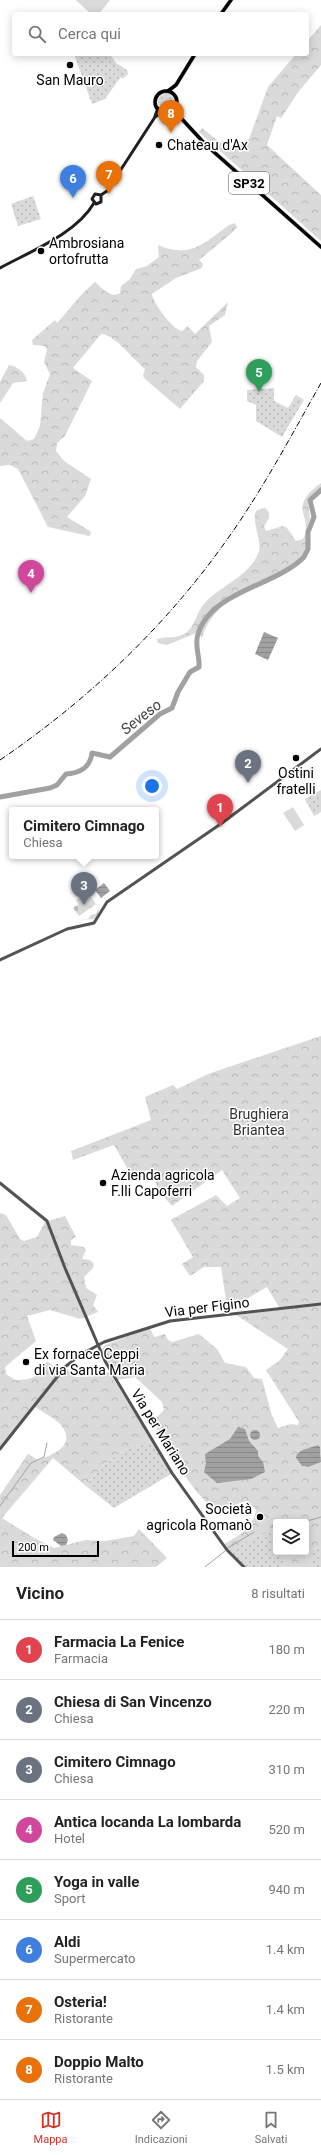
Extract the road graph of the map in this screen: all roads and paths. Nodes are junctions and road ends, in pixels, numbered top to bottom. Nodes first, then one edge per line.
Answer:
1 (231, 0) edge
2 (222, 12) edge
3 (194, 56) edge
4 (176, 85) junction
5 (168, 91) junction
6 (174, 94) junction
7 (175, 106) junction
8 (158, 108) junction
9 (163, 112) junction
10 (169, 112) junction
11 (180, 117) junction
12 (155, 118) junction
13 (101, 195) junction
14 (94, 203) junction
15 (321, 247) edge
16 (0, 268) edge
17 (321, 749) edge
18 (0, 960) edge
19 (0, 1183) edge
20 (321, 1304) edge
21 (98, 1345) junction
22 (0, 1449) edge
23 (244, 1567) edge

1 - 2 main road
3 - 4 main road
4 - 5 main road
4 - 6 main road
5 - 6 main road
5 - 8 main road
6 - 7 main road
7 - 10 main road
7 - 11 main road, SP32
8 - 9 main road
8 - 12 main road
9 - 10 main road
9 - 12 main road
10 - 11 main road, SP32
11 - 15 main road, SP32
12 - 13 main road
13 - 14 main road
13 - 14 main road
14 - 16 main road
17 - 18 street
19 - 21 street, Via per Mariano
20 - 21 street, Via per Figino
21 - 22 street, Via per Figino
21 - 23 street, Via per Mariano

